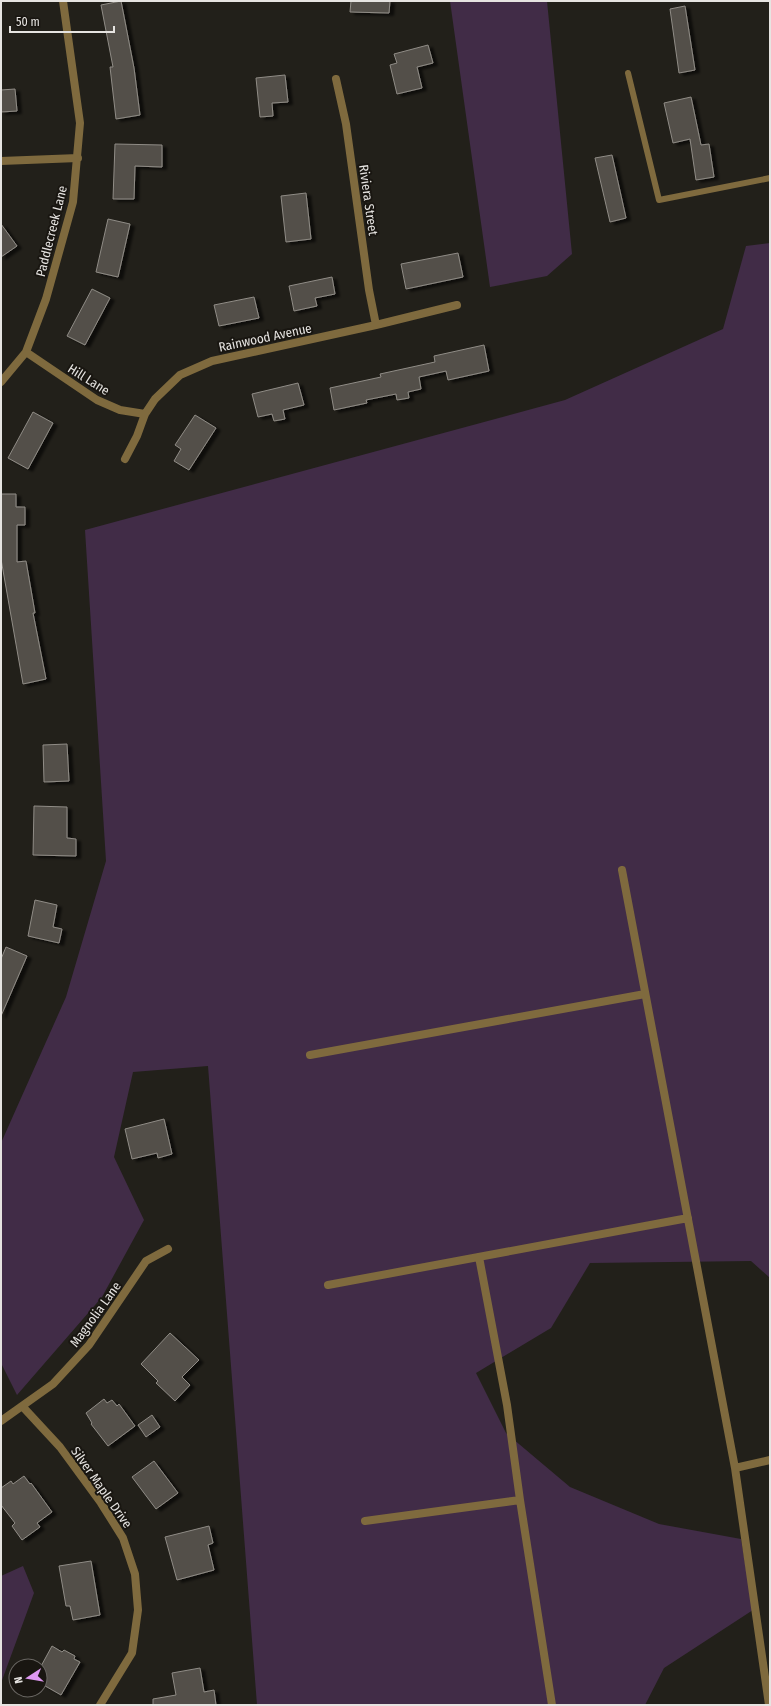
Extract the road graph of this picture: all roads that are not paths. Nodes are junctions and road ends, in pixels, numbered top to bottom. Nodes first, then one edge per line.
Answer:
1 (63, 1) edge
2 (628, 73) dead end
3 (336, 79) dead end
4 (78, 158) junction
5 (1, 161) edge
6 (770, 178) edge
7 (457, 305) dead end
8 (376, 326) junction
9 (26, 352) junction
10 (1, 382) edge
11 (145, 414) junction
12 (125, 459) dead end
13 (622, 870) dead end
14 (646, 994) junction
15 (310, 1055) dead end
16 (688, 1218) junction
17 (168, 1249) dead end
18 (479, 1257) junction
19 (328, 1285) dead end
20 (23, 1407) junction
21 (1, 1421) edge
22 (770, 1460) edge
23 (735, 1468) junction
24 (520, 1500) junction
25 (365, 1521) dead end
26 (100, 1705) edge
27 (552, 1705) edge
28 (769, 1705) edge

1 - 4 street, Paddlecreek Lane
2 - 6 lane
3 - 8 street, Riviera Street
4 - 5 street
4 - 9 street, Paddlecreek Lane
7 - 8 street, Rainwood Avenue
8 - 11 street, Rainwood Avenue
9 - 10 street, Paddlecreek Lane
9 - 11 street, Hill Lane
11 - 12 street, Rainwood Avenue
13 - 14 street
14 - 15 street
14 - 16 street
16 - 18 street
16 - 23 street
17 - 20 street, Magnolia Lane
18 - 19 street
18 - 24 street
20 - 21 street, Magnolia Lane
20 - 26 street, Silver Maple Drive
22 - 23 street
23 - 28 street
24 - 25 street
24 - 27 street

